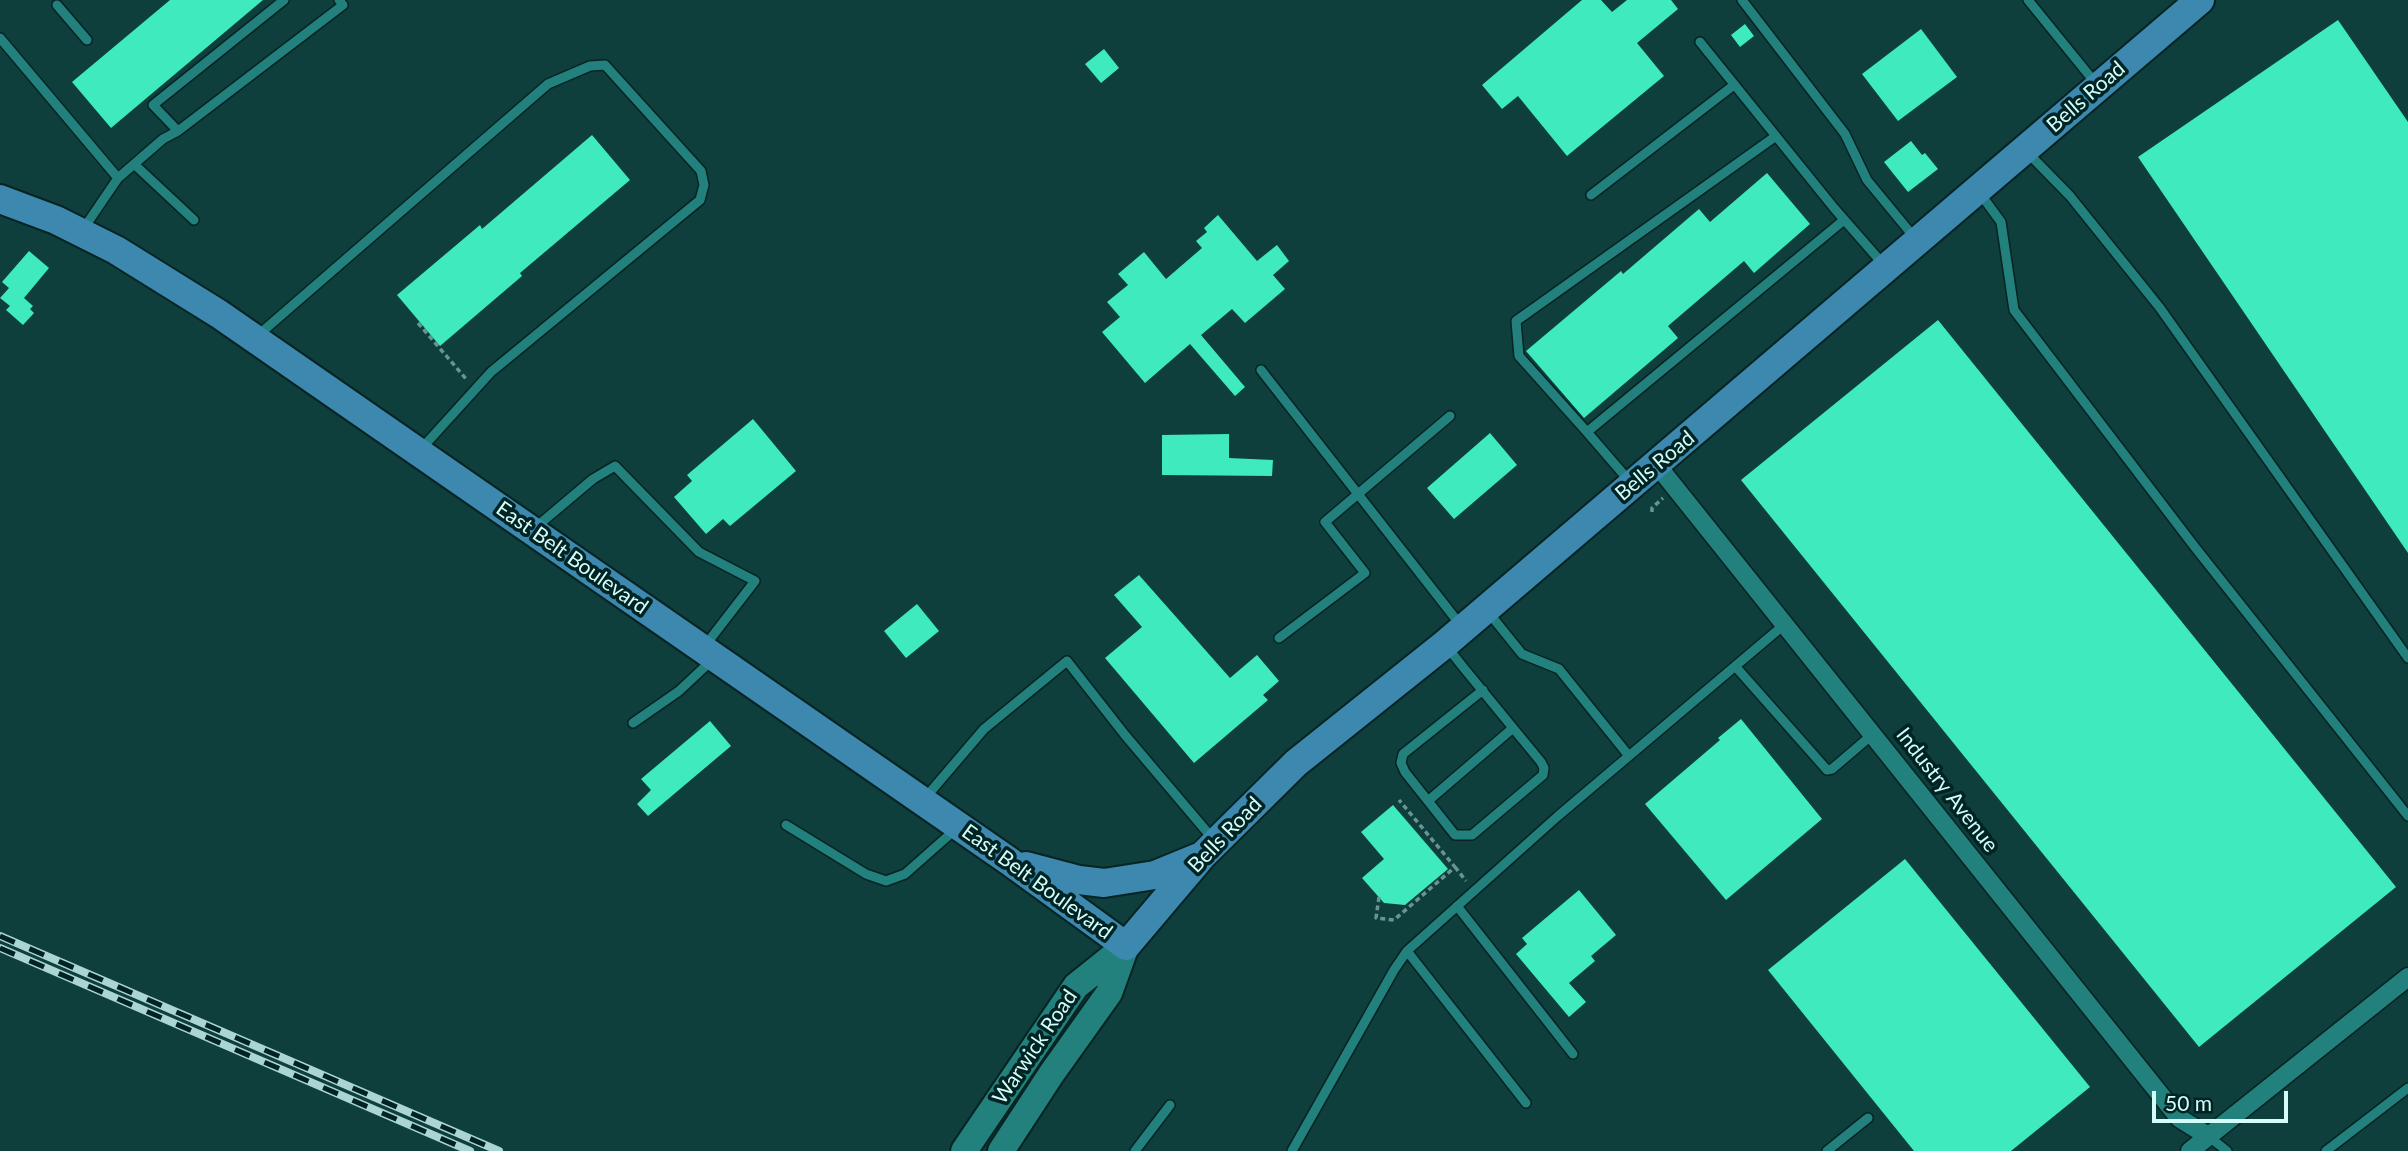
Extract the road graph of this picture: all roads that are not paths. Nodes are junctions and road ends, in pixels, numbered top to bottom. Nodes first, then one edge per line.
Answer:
1 (284, 0) edge
2 (339, 0) edge
3 (1742, 0) edge
4 (2028, 0) edge
5 (2200, 0) edge
6 (58, 2) edge
7 (0, 38) edge
8 (87, 40) dead end
9 (1700, 42) dead end
10 (1734, 85) junction
11 (2099, 86) junction
12 (178, 131) junction
13 (1776, 136) junction
14 (2025, 149) junction
15 (134, 164) junction
16 (118, 178) junction
17 (1977, 190) junction
18 (1591, 195) dead end
19 (0, 199) edge
20 (194, 220) dead end
21 (1844, 220) junction
22 (81, 233) junction
23 (1917, 242) junction
24 (1886, 268) junction
25 (254, 338) junction
26 (1261, 370) dead end
27 (1450, 416) dead end
28 (1587, 432) junction
29 (418, 452) junction
30 (1657, 465) junction
31 (1632, 485) junction
32 (1359, 492) junction
33 (532, 531) junction
34 (1485, 609) junction
35 (1785, 624) junction
36 (1454, 636) junction
37 (1279, 638) dead end
38 (709, 653) junction
39 (2408, 658) edge
40 (1735, 666) junction
41 (1483, 691) junction
42 (633, 723) dead end
43 (1513, 728) junction
44 (1874, 734) junction
45 (1629, 756) junction
46 (922, 801) junction
47 (1428, 801) junction
48 (2408, 816) edge
49 (786, 825) dead end
50 (959, 826) junction
51 (1209, 849) junction
52 (1009, 861) junction
53 (1457, 906) junction
54 (1126, 946) junction
55 (1407, 951) junction
56 (2408, 976) edge
57 (1573, 1054) dead end
58 (2408, 1088) edge
59 (1525, 1103) dead end
60 (1170, 1105) dead end
61 (1868, 1118) dead end
62 (2208, 1136) junction
63 (964, 1151) edge
64 (1001, 1151) edge
65 (1135, 1151) edge
66 (1292, 1151) edge
67 (1827, 1151) edge
68 (2190, 1151) edge
69 (2227, 1151) edge
70 (2326, 1151) edge

1 - 12 lane
2 - 12 lane
3 - 23 lane
4 - 11 lane
5 - 11 main road, Bells Road
6 - 8 lane
7 - 16 lane
9 - 10 lane
10 - 13 lane
10 - 18 lane
11 - 14 main road, Bells Road
12 - 15 lane
13 - 21 lane
13 - 28 lane
14 - 17 main road, Bells Road
14 - 39 lane
15 - 16 lane
15 - 20 lane
16 - 22 lane
17 - 23 main road, Bells Road
17 - 48 lane
19 - 22 main road, East Belt Boulevard
21 - 24 lane
21 - 28 lane
22 - 25 main road, East Belt Boulevard
23 - 24 main road, Bells Road
24 - 30 main road, Bells Road
25 - 29 main road, East Belt Boulevard
25 - 29 lane
26 - 32 lane
27 - 32 lane
28 - 31 lane
29 - 33 main road, East Belt Boulevard
30 - 31 main road, Bells Road
30 - 35 street, Industry Avenue
31 - 34 main road, Bells Road
32 - 36 lane
32 - 37 lane
33 - 38 main road, East Belt Boulevard
33 - 38 lane
34 - 36 main road, Bells Road
34 - 45 lane
35 - 40 lane
35 - 44 street, Industry Avenue
36 - 41 lane
36 - 51 main road, Bells Road
38 - 42 lane
38 - 46 main road, East Belt Boulevard
40 - 44 lane
40 - 45 lane
41 - 43 lane
41 - 47 lane
43 - 47 lane
43 - 47 lane
44 - 62 street, Industry Avenue
45 - 53 lane
46 - 50 main road, East Belt Boulevard
46 - 51 lane
49 - 50 lane
50 - 52 main road, East Belt Boulevard
51 - 52 main road
51 - 54 main road, Bells Road
52 - 54 main road, East Belt Boulevard
53 - 55 lane
53 - 57 lane
54 - 63 main road, Warwick Road
54 - 64 main road, Warwick Road
55 - 59 lane
55 - 66 lane
56 - 62 street
58 - 70 lane
60 - 65 lane
61 - 67 lane
62 - 68 street
62 - 69 lane

